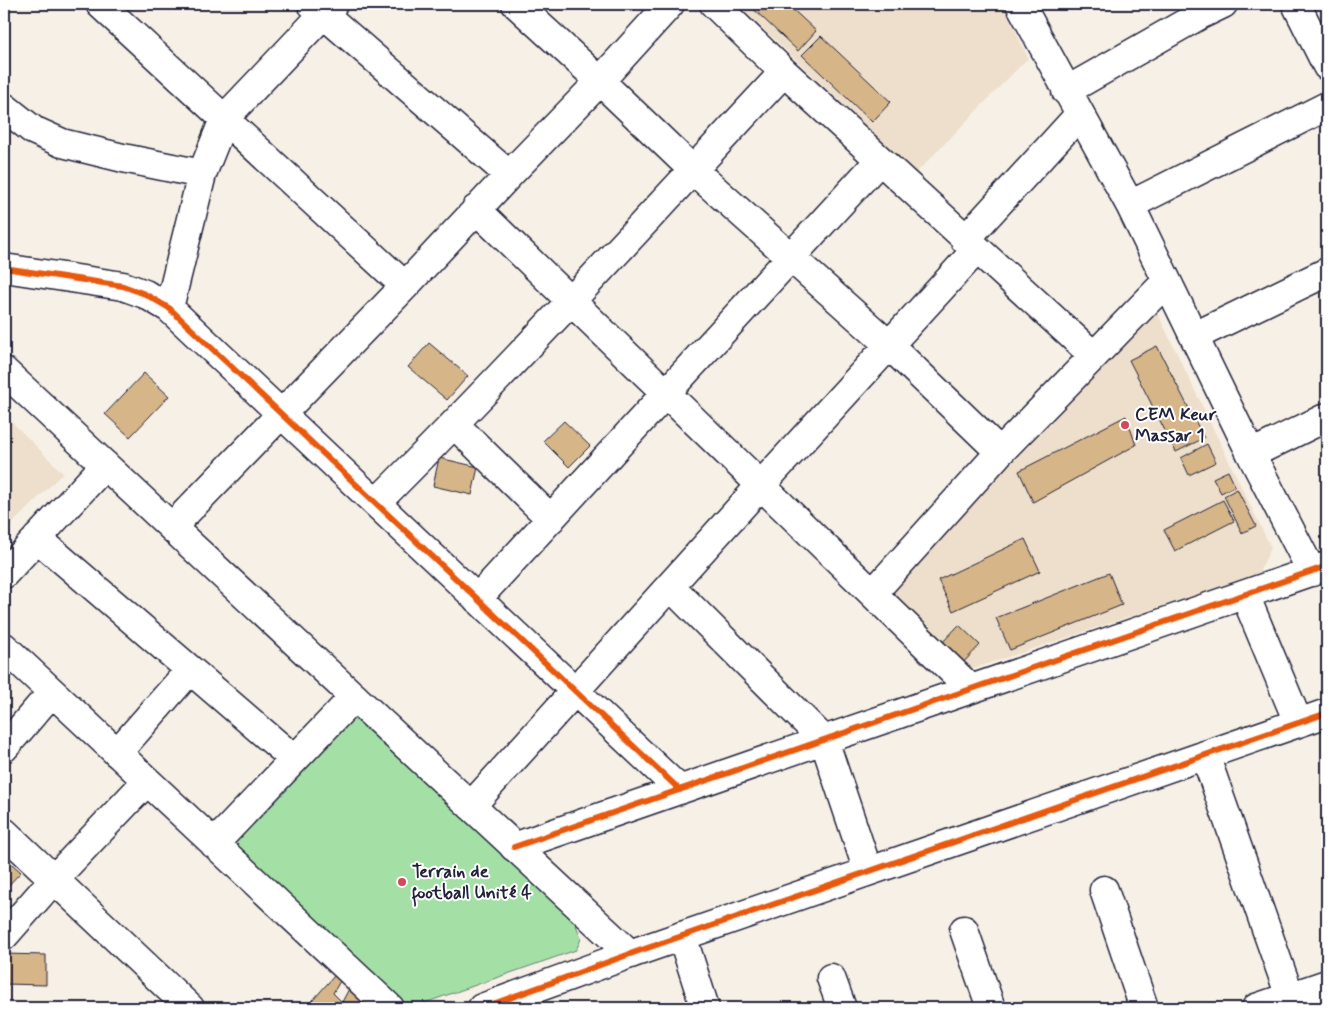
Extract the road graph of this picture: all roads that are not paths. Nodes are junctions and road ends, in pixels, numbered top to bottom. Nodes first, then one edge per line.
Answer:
1 (100, 4) edge
2 (516, 4) edge
3 (670, 4) edge
4 (714, 4) edge
5 (1020, 4) edge
6 (1222, 4) edge
7 (1296, 4) edge
8 (323, 7) edge
9 (1194, 10) edge
10 (1327, 66) edge
11 (784, 72) junction
12 (600, 81) junction
13 (1066, 91) junction
14 (1327, 106) edge
15 (4, 107) edge
16 (1080, 114) junction
17 (224, 119) junction
18 (879, 161) junction
19 (693, 170) junction
20 (202, 174) junction
21 (509, 175) junction
22 (1130, 206) junction
23 (476, 209) junction
24 (971, 245) junction
25 (791, 257) junction
26 (4, 268) edge
27 (1327, 272) edge
28 (1167, 281) junction
29 (405, 286) junction
30 (571, 302) junction
31 (169, 308) junction
32 (1195, 336) junction
33 (889, 345) junction
34 (1094, 356) junction
35 (4, 370) edge
36 (666, 393) junction
37 (281, 414) junction
38 (1327, 417) edge
39 (454, 424) junction
40 (1000, 452) junction
41 (1251, 454) junction
42 (105, 465) junction
43 (761, 485) junction
44 (376, 503) junction
45 (551, 519) junction
46 (172, 527) junction
47 (37, 538) junction
48 (1322, 571) edge
49 (4, 574) edge
50 (670, 586) junction
51 (873, 593) junction
52 (1246, 595) junction
53 (477, 599) junction
54 (4, 647) edge
55 (190, 670) junction
56 (971, 689) junction
57 (575, 690) junction
58 (52, 692) junction
59 (354, 697) junction
60 (1327, 713) edge
61 (1298, 722) junction
62 (824, 740) junction
63 (4, 748) edge
64 (117, 753) junction
65 (1205, 755) junction
66 (294, 759) junction
67 (147, 781) junction
68 (680, 790) junction
69 (471, 806) junction
70 (4, 832) edge
71 (214, 844) junction
72 (514, 846) junction
73 (868, 871) junction
74 (54, 879) junction
75 (1104, 890) dead end
76 (964, 930) dead end
77 (4, 936) edge
78 (682, 936) junction
79 (630, 954) junction
80 (831, 978) dead end
81 (1327, 984) edge
82 (1292, 1003) edge
83 (190, 1008) edge
84 (390, 1008) edge
85 (482, 1008) edge
86 (705, 1008) edge
87 (842, 1008) edge
88 (991, 1008) edge
89 (1144, 1008) edge
90 (1256, 1008) edge

1 - 17 street
2 - 12 street
3 - 12 street
4 - 11 street
5 - 13 street
6 - 9 street
7 - 10 street
8 - 17 street
8 - 21 street
9 - 13 street
11 - 18 street
11 - 19 street
12 - 19 street
12 - 21 street
13 - 16 street
14 - 22 street
15 - 20 street
16 - 22 street
16 - 24 street
17 - 20 street
17 - 29 street
18 - 24 street
18 - 25 street
19 - 25 street
19 - 30 street
20 - 31 street
21 - 23 street
22 - 28 street
23 - 29 street
23 - 30 street
24 - 33 street
24 - 34 street
25 - 33 street
25 - 36 street
26 - 31 street
27 - 32 street
28 - 32 street
28 - 34 street
29 - 37 street
30 - 36 street
30 - 39 street
31 - 37 street
32 - 41 street
33 - 40 street
33 - 43 street
34 - 40 street
35 - 42 street
36 - 43 street
36 - 45 street
37 - 44 street
37 - 46 street
38 - 41 street
39 - 44 street
39 - 45 street
40 - 51 street
41 - 48 street
42 - 46 street
42 - 47 street
43 - 50 street
43 - 51 street
44 - 53 street
45 - 53 street
46 - 59 street
47 - 49 street
47 - 55 street
48 - 52 street
50 - 57 street
50 - 62 street
51 - 56 street
52 - 56 street
52 - 61 street
53 - 57 street
54 - 58 street
55 - 64 street
55 - 66 street
56 - 62 street
57 - 68 street
57 - 69 street
58 - 63 street
58 - 64 street
59 - 66 street
59 - 69 street
60 - 61 street
61 - 65 street
62 - 68 street
62 - 73 street
64 - 67 street
65 - 73 street
65 - 82 street
66 - 71 street
67 - 71 street
67 - 74 street
68 - 72 street
69 - 72 street
70 - 74 street
71 - 84 street
72 - 79 street
73 - 78 street
74 - 77 street
74 - 83 street
75 - 89 street
76 - 88 street
78 - 79 street
78 - 86 street
79 - 85 street
80 - 87 street
81 - 82 street
82 - 90 street

